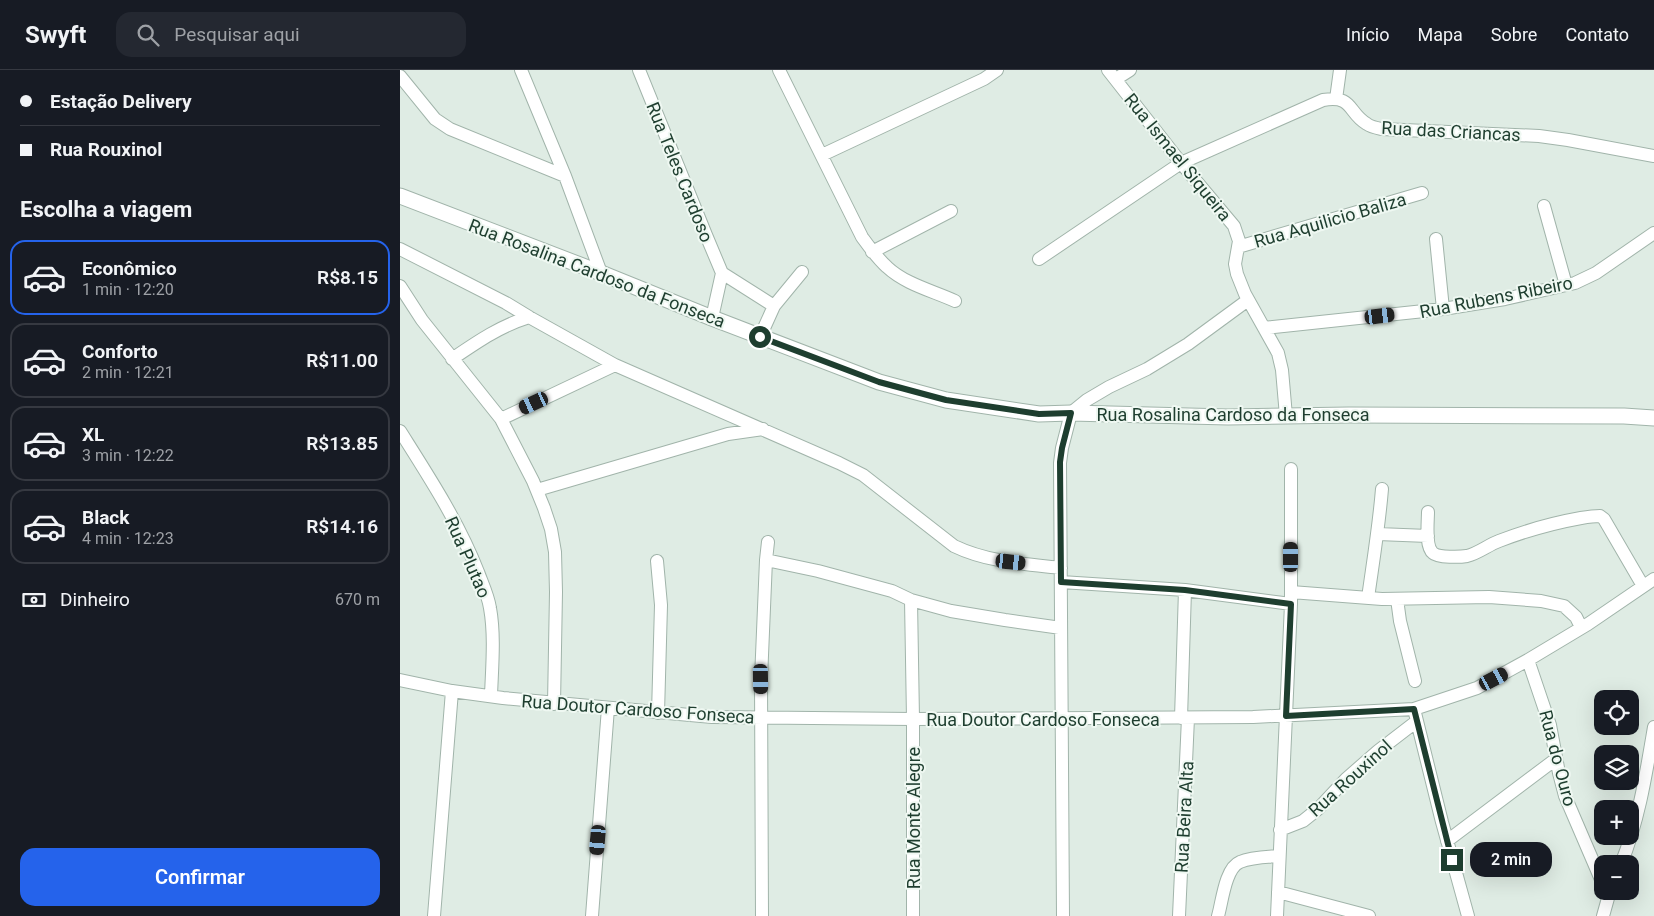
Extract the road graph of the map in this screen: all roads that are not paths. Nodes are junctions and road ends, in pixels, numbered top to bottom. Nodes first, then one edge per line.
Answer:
1 (521, 70) edge
2 (639, 70) edge
3 (779, 70) edge
4 (997, 70) edge
5 (1130, 70) edge
6 (1340, 70) edge
7 (1112, 74) edge
8 (400, 76) edge
9 (1336, 98) junction
10 (822, 155) junction
11 (1654, 156) edge
12 (1181, 164) junction
13 (565, 176) junction
14 (1422, 193) dead end
15 (400, 196) edge
16 (1544, 206) dead end
17 (951, 211) dead end
18 (1654, 233) edge
19 (1436, 239) dead end
20 (1238, 247) junction
21 (400, 248) edge
22 (872, 252) junction
23 (1039, 259) dead end
24 (802, 272) dead end
25 (601, 273) junction
26 (722, 274) junction
27 (1566, 285) junction
28 (400, 286) edge
29 (1248, 300) junction
30 (955, 301) dead end
31 (774, 306) junction
32 (1443, 309) junction
33 (529, 317) junction
34 (712, 318) junction
35 (1264, 328) junction
36 (760, 337) junction
37 (452, 359) junction
38 (615, 365) junction
39 (1071, 413) junction
40 (1286, 416) junction
41 (1654, 418) edge
42 (501, 419) junction
43 (763, 429) junction
44 (400, 431) edge
45 (1291, 469) dead end
46 (1382, 489) dead end
47 (537, 490) junction
48 (1428, 512) dead end
49 (1378, 534) junction
50 (1428, 536) junction
51 (768, 542) dead end
52 (657, 560) dead end
53 (766, 560) junction
54 (1061, 568) junction
55 (1061, 582) junction
56 (1649, 583) edge
57 (1185, 590) junction
58 (1291, 598) junction
59 (1368, 598) junction
60 (1397, 599) junction
61 (911, 600) junction
62 (1581, 627) junction
63 (1061, 628) junction
64 (1528, 660) junction
65 (400, 680) edge
66 (1415, 681) dead end
67 (452, 691) junction
68 (491, 696) junction
69 (554, 704) junction
70 (608, 708) junction
71 (658, 713) junction
72 (1416, 715) junction
73 (1286, 716) junction
74 (762, 718) junction
75 (1184, 718) junction
76 (913, 719) junction
77 (1060, 719) junction
78 (1654, 727) edge
79 (1556, 759) junction
80 (1280, 830) junction
81 (1447, 841) junction
82 (1625, 855) edge
83 (1279, 856) junction
84 (1594, 863) edge
85 (1278, 892) junction
86 (1606, 900) edge
87 (1360, 915) edge
88 (434, 916) edge
89 (592, 916) edge
90 (762, 916) edge
91 (913, 916) edge
92 (1063, 916) edge
93 (1179, 916) edge
94 (1218, 916) edge
95 (1277, 916) edge
96 (1468, 916) edge
97 (1603, 916) edge

1 - 13 street
2 - 26 street, Rua Teles Cardoso
3 - 10 street
4 - 10 street
5 - 7 street
6 - 9 street
7 - 12 street, Rua Ismael Siqueira
8 - 13 street
9 - 11 street, Rua das Criancas
9 - 12 street
10 - 22 street
12 - 20 street, Rua Ismael Siqueira
12 - 23 street
13 - 25 street
14 - 20 street, Rua Aquilicio Baliza
15 - 25 street, Rua Rosalina Cardoso da Fonseca
16 - 27 street
17 - 22 street
18 - 27 street, Rua Rubens Ribeiro
19 - 32 street
20 - 29 street, Rua Ismael Siqueira
21 - 33 street
22 - 30 street
24 - 31 street
25 - 34 street, Rua Rosalina Cardoso da Fonseca
26 - 31 street
26 - 34 street
27 - 32 street, Rua Rubens Ribeiro
28 - 37 street
29 - 35 street, Rua Ismael Siqueira
29 - 39 street
31 - 36 street
32 - 35 street, Rua Rubens Ribeiro
33 - 37 street
33 - 38 street
34 - 36 street, Rua Rosalina Cardoso da Fonseca
35 - 40 street, Rua Ismael Siqueira
36 - 39 street, Rua Rosalina Cardoso da Fonseca
37 - 42 street
38 - 42 street
38 - 43 street
39 - 40 street, Rua Rosalina Cardoso da Fonseca
39 - 54 street
40 - 41 street, Rua Rosalina Cardoso da Fonseca
42 - 47 street
43 - 47 street
43 - 54 street
44 - 68 street, Rua Plutao
45 - 58 street
46 - 49 street
47 - 69 street
48 - 50 street
49 - 50 street
49 - 59 street
50 - 56 street
51 - 53 street
52 - 71 street
53 - 61 street
53 - 74 street
54 - 55 street
55 - 57 street
55 - 63 street
56 - 62 street, Rua Doutor Cardoso Fonseca
57 - 58 street
57 - 75 street, Rua Beira Alta
58 - 59 street
58 - 73 street
59 - 60 street
60 - 62 street
60 - 66 street
61 - 63 street
61 - 76 street, Rua Monte Alegre
62 - 64 street, Rua Doutor Cardoso Fonseca
63 - 77 street
64 - 72 street, Rua Doutor Cardoso Fonseca
64 - 79 street, Rua do Ouro
65 - 67 street, Rua Doutor Cardoso Fonseca
67 - 68 street, Rua Doutor Cardoso Fonseca
67 - 88 street
68 - 69 street, Rua Doutor Cardoso Fonseca
69 - 70 street, Rua Doutor Cardoso Fonseca
70 - 71 street, Rua Doutor Cardoso Fonseca
70 - 89 street
71 - 74 street, Rua Doutor Cardoso Fonseca
72 - 73 street, Rua Doutor Cardoso Fonseca
72 - 80 street, Rua Rouxinol
72 - 81 street
73 - 75 street, Rua Doutor Cardoso Fonseca
73 - 80 street
74 - 76 street, Rua Doutor Cardoso Fonseca
74 - 90 street
75 - 77 street, Rua Doutor Cardoso Fonseca
75 - 93 street, Rua Beira Alta
76 - 77 street, Rua Doutor Cardoso Fonseca
76 - 91 street, Rua Monte Alegre
77 - 92 street
78 - 82 street
79 - 81 street
79 - 84 street, Rua do Ouro
80 - 83 street
81 - 96 street
83 - 85 street
83 - 94 street
85 - 87 street
85 - 95 street
86 - 97 street

